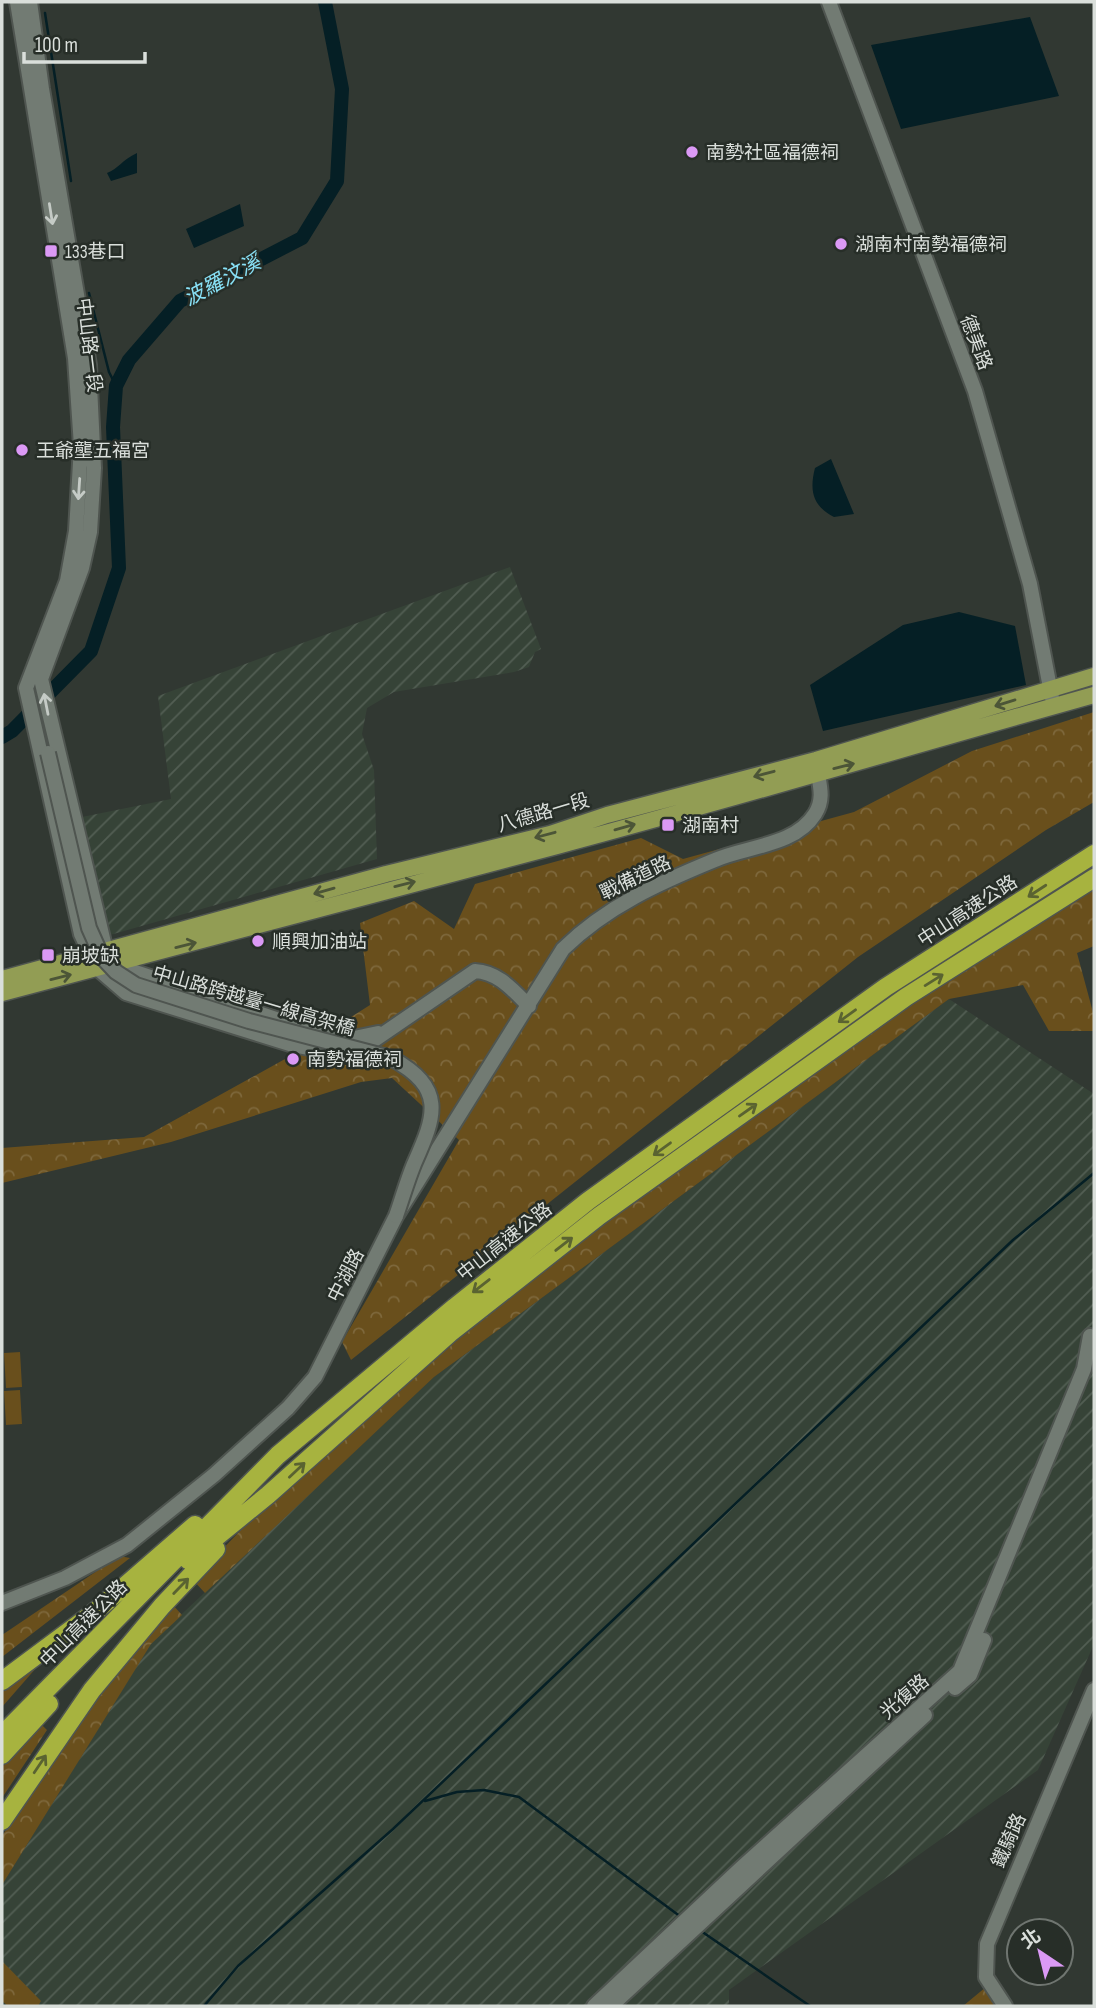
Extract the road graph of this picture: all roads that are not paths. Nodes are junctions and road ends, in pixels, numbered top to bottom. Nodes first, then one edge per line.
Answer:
1 (17, 2) edge
2 (30, 2) edge
3 (829, 2) edge
4 (1094, 676) edge
5 (1051, 690) junction
6 (1094, 695) edge
7 (1054, 706) junction
8 (51, 729) junction
9 (35, 733) junction
10 (48, 753) junction
11 (816, 766) junction
12 (1094, 854) edge
13 (1094, 878) edge
14 (106, 951) junction
15 (92, 962) junction
16 (120, 962) junction
17 (2, 979) edge
18 (2, 993) edge
19 (529, 1006) junction
20 (389, 1029) junction
21 (396, 1216) junction
22 (1094, 1354) edge
23 (1094, 1366) edge
24 (278, 1455) junction
25 (268, 1495) junction
26 (2, 1602) edge
27 (2, 1681) edge
28 (1094, 1690) edge
29 (2, 1735) edge
30 (2, 1755) edge
31 (2, 1821) edge
32 (691, 1922) junction
33 (594, 2006) edge
34 (611, 2006) edge
35 (1005, 2006) edge

1 -> 9 street, 中山路一段
8 -> 2 street, 中山路一段
3 - 5 street, 德美路
4 - 5 main road, 八德路一段
5 - 7 street, 德美路
5 -> 11 main road, 八德路一段
6 - 7 main road, 八德路一段
11 -> 7 main road, 八德路一段
8 - 10 street
8 - 14 street
9 - 10 street
9 - 15 street
10 - 21 street, 中山路跨越臺一線高架橋, bridge
11 -> 14 main road, 八德路一段
16 -> 11 main road, 八德路一段
11 - 19 street, 戰備道路
12 -> 24 highway, 中山高速公路
25 -> 13 highway, 中山高速公路
14 - 15 main road, 八德路一段
14 - 16 street
15 - 16 main road, 八德路一段
15 - 17 main road, 八德路一段
18 -> 15 main road, 八德路一段
15 - 20 street
16 - 20 street
19 - 20 street
19 - 21 street, 中湖路
21 - 26 street, 中湖路
22 - 32 street, 光復路
23 - 32 street, 光復路
24 - 27 highway
24 - 29 highway, 中山高速公路
25 - 30 highway, 中山高速公路
31 -> 25 highway
28 - 35 street, 鐵騎路
32 - 33 street, 光復路
32 - 34 street, 光復路

